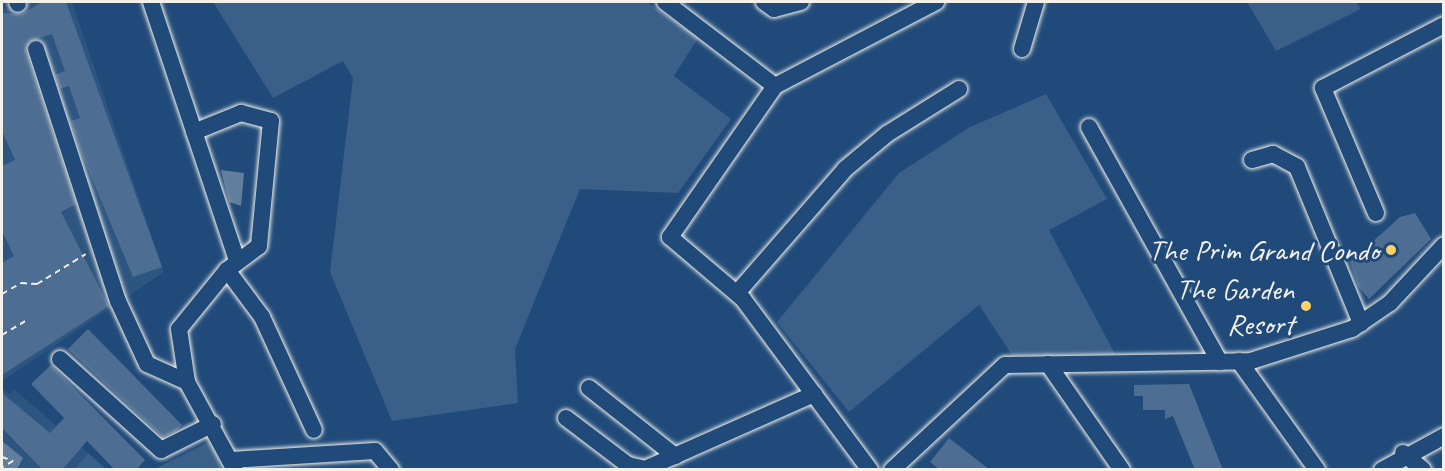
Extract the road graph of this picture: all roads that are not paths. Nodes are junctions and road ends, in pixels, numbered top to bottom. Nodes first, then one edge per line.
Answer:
1 (151, 2) edge
2 (665, 2) edge
3 (764, 2) edge
4 (801, 2) edge
5 (936, 2) edge
6 (1036, 2) edge
7 (1443, 25) edge
8 (36, 50) dead end
9 (1022, 50) dead end
10 (775, 86) junction
11 (959, 88) dead end
12 (1089, 127) dead end
13 (194, 132) junction
14 (1252, 160) dead end
15 (1376, 213) dead end
16 (1443, 245) edge
17 (232, 265) junction
18 (737, 293) junction
19 (1361, 323) junction
20 (60, 359) dead end
21 (1239, 361) junction
22 (1220, 362) junction
23 (1048, 364) junction
24 (187, 382) junction
25 (589, 388) dead end
26 (814, 394) junction
27 (566, 418) dead end
28 (213, 424) junction
29 (314, 430) dead end
30 (1443, 436) edge
31 (1403, 453) junction
32 (675, 456) junction
33 (233, 465) edge
34 (391, 470) edge
35 (870, 470) edge
36 (892, 470) edge
37 (1122, 470) edge
38 (1317, 470) edge
39 (1382, 470) edge
40 (1424, 470) edge

1 - 13 street
2 - 10 street
3 - 4 street
5 - 10 street
6 - 9 street
7 - 15 street
8 - 24 street
10 - 18 street
11 - 18 street
12 - 22 street
13 - 17 street
13 - 17 street
14 - 19 street
16 - 19 street
17 - 24 street
17 - 29 street
18 - 26 street
19 - 21 street
20 - 28 street
21 - 22 street
21 - 38 street
22 - 23 street
23 - 36 street
23 - 37 street
24 - 28 street
25 - 32 street
26 - 32 street
26 - 35 street
27 - 32 street
28 - 33 street
30 - 31 street
31 - 39 street
31 - 40 street
33 - 34 street

